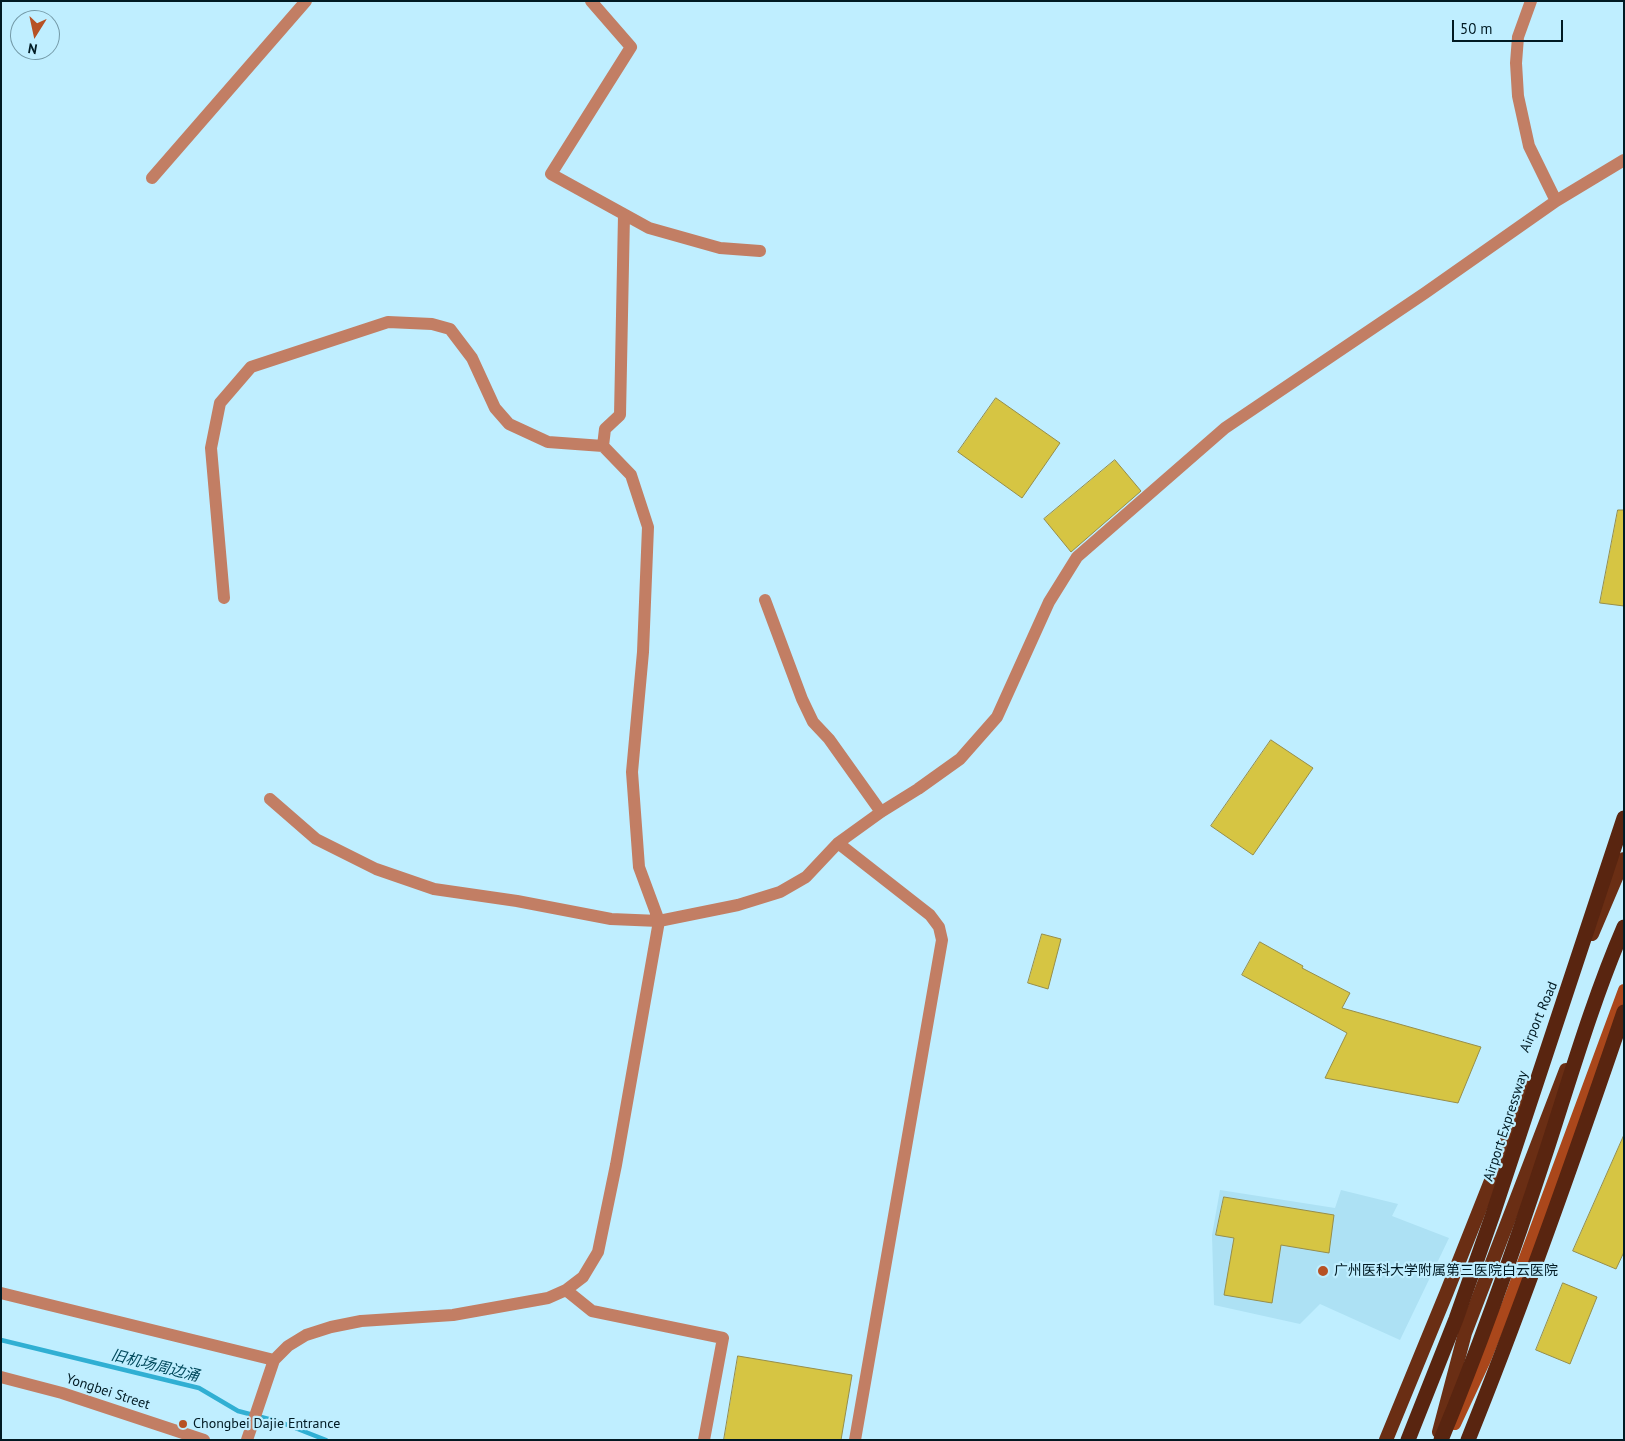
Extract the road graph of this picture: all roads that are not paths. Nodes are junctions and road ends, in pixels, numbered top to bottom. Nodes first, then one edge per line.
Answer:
1 (306, 1) edge
2 (590, 1) edge
3 (1531, 1) edge
4 (1624, 160) edge
5 (152, 178) dead end
6 (1556, 201) junction
7 (624, 215) junction
8 (760, 251) dead end
9 (603, 446) junction
10 (224, 598) dead end
11 (765, 600) dead end
12 (270, 799) dead end
13 (881, 812) junction
14 (1624, 818) edge
15 (838, 843) junction
16 (1624, 859) edge
17 (659, 921) junction
18 (1624, 928) edge
19 (1624, 990) edge
20 (1624, 1012) edge
21 (566, 1290) junction
22 (1, 1293) edge
23 (274, 1360) junction
24 (1, 1377) edge
25 (248, 1438) edge
26 (204, 1440) edge
27 (704, 1440) edge
28 (855, 1440) edge
29 (1386, 1440) edge
30 (1408, 1440) edge
31 (1439, 1440) edge
32 (1447, 1440) edge
33 (1468, 1440) edge

1 - 5 street
2 - 7 street
3 - 6 street
4 - 6 street
6 - 13 street
7 - 8 street
7 - 9 street
9 - 10 street
9 - 17 street
11 - 13 street
12 - 17 street
13 - 15 street
14 - 30 highway, Airport Expressway
15 - 17 street
15 - 28 street
16 - 29 highway, Airport Road
17 - 21 street
18 - 31 highway
18 - 31 highway
19 - 32 main road
20 - 33 highway
21 - 23 street
21 - 27 street
22 - 23 street
23 - 25 street
24 - 26 street, Yongbei Street

